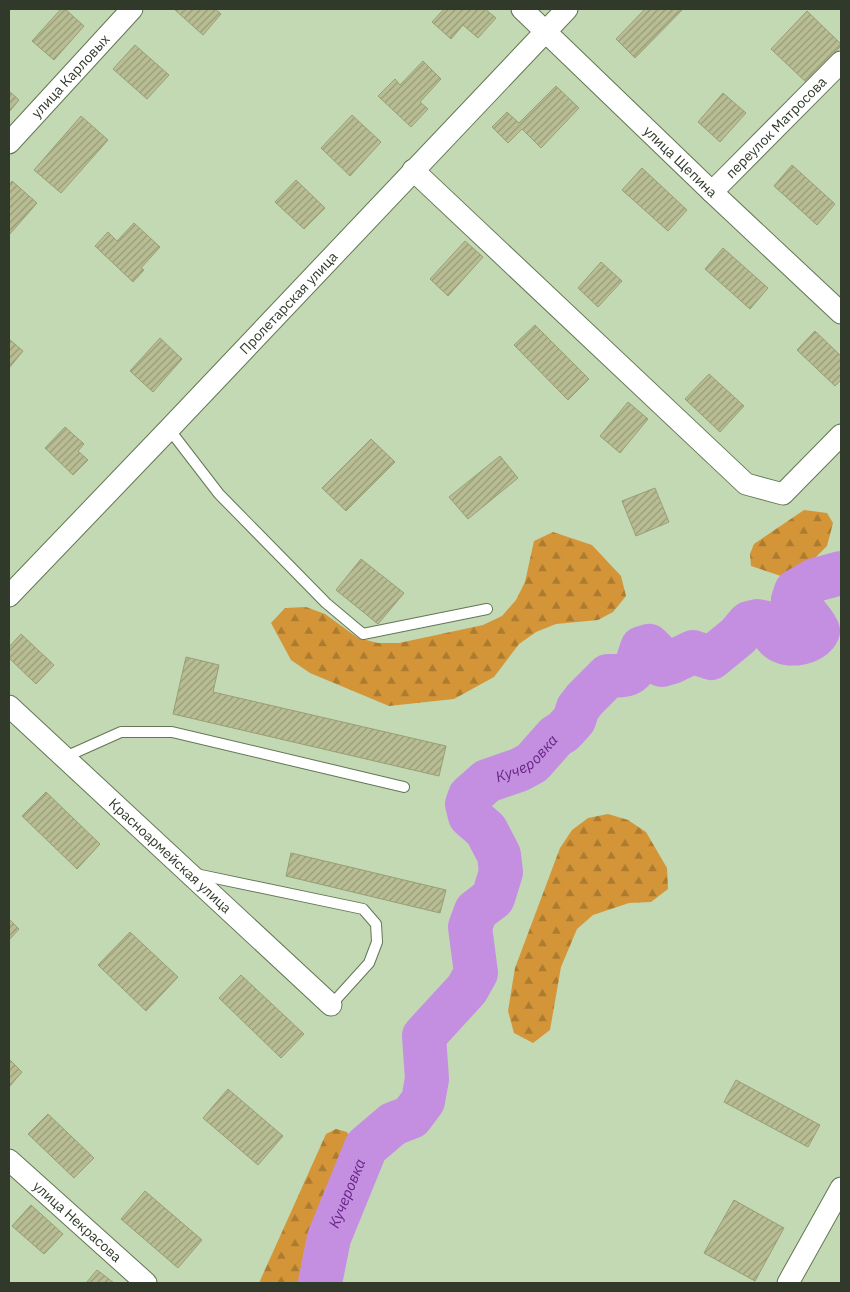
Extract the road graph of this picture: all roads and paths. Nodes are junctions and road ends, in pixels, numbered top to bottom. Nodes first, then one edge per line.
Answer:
1 (132, 9) edge
2 (522, 9) edge
3 (566, 9) edge
4 (545, 31) junction
5 (841, 62) edge
6 (9, 143) edge
7 (413, 170) junction
8 (712, 192) junction
9 (841, 313) edge
10 (169, 429) junction
11 (841, 436) edge
12 (9, 596) edge
13 (487, 609) dead end
14 (9, 706) edge
15 (65, 757) junction
16 (404, 787) dead end
17 (190, 873) junction
18 (331, 1005) joint
19 (9, 1160) edge
20 (841, 1188) edge
21 (146, 1283) edge
22 (788, 1283) edge

1 - 6 street, улица Карловых
2 - 4 street, улица Щепина
3 - 4 street, Пролетарская улица
4 - 7 street, Пролетарская улица
4 - 8 street, улица Щепина
5 - 8 street, переулок Матросова
7 - 10 street, Пролетарская улица
7 - 11 street
8 - 9 street, улица Щепина
10 - 12 street, Пролетарская улица
10 - 13 lane
14 - 15 street, Красноармейская улица
15 - 16 lane
15 - 17 street, Красноармейская улица
17 - 18 street, Красноармейская улица
17 - 18 lane
19 - 21 street, улица Некрасова
20 - 22 street

